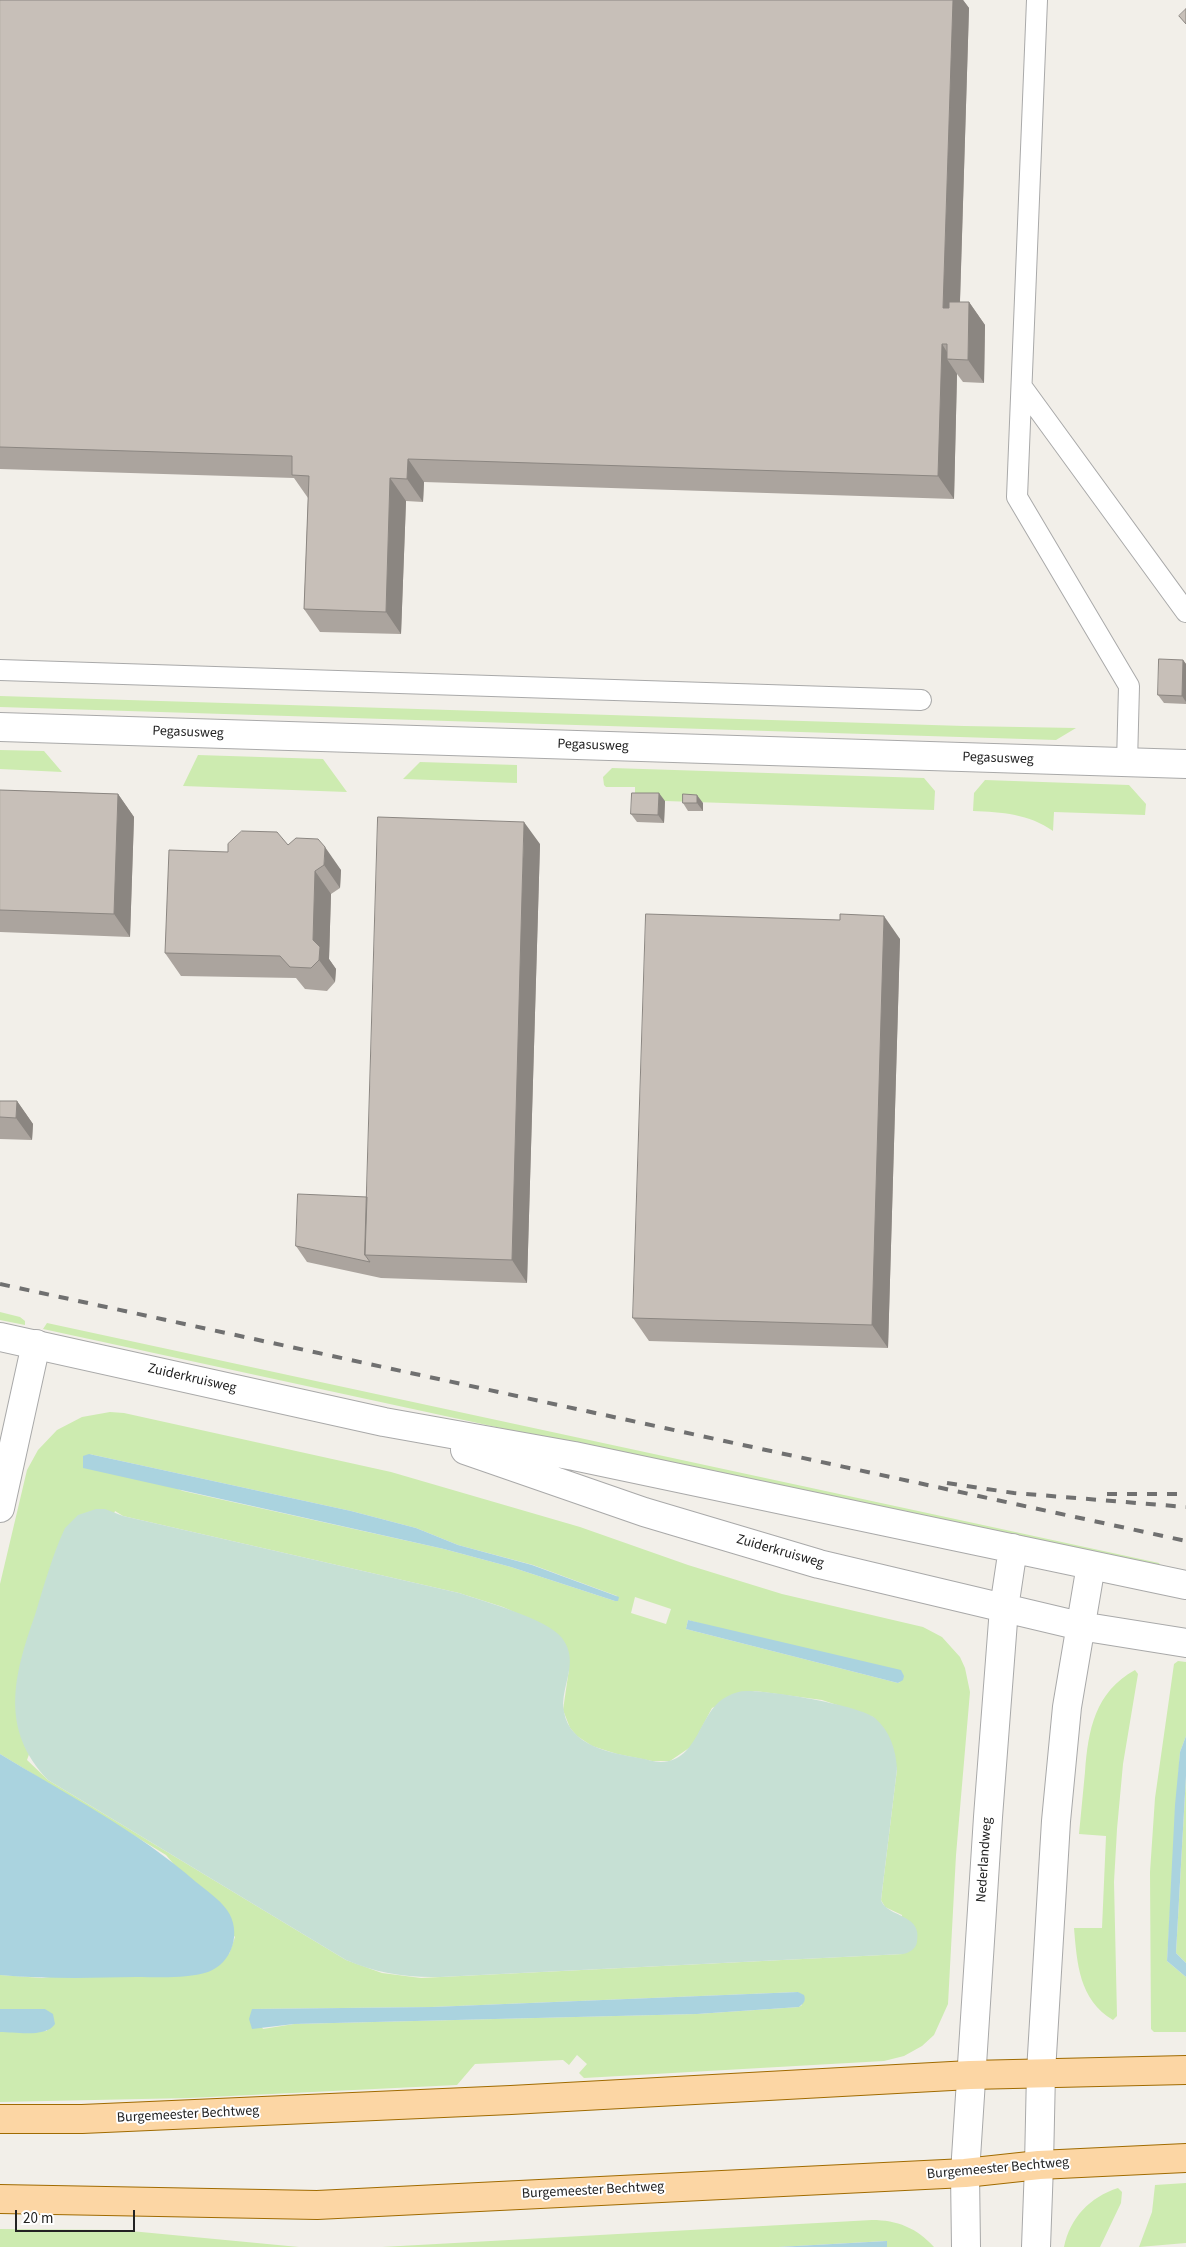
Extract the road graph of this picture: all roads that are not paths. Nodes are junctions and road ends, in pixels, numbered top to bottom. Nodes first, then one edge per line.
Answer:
1 (1037, 0) edge
2 (1022, 387) junction
3 (1186, 612) edge
4 (0, 670) edge
5 (921, 700) dead end
6 (0, 727) edge
7 (1127, 763) junction
8 (1186, 764) edge
9 (0, 1337) edge
10 (36, 1344) junction
11 (384, 1422) junction
12 (0, 1508) edge
13 (1013, 1548) junction
14 (1090, 1564) junction
15 (1186, 1585) edge
16 (1004, 1608) junction
17 (1080, 1626) junction
18 (1186, 1643) edge
19 (1186, 2070) edge
20 (1041, 2072) junction
21 (970, 2075) junction
22 (0, 2119) edge
23 (1186, 2158) edge
24 (1038, 2165) junction
25 (965, 2173) junction
26 (0, 2199) edge
27 (966, 2247) edge
28 (1036, 2247) edge

1 - 2 lane
2 - 3 lane
2 - 7 lane
4 - 5 lane
6 - 7 street, Pegasusweg
7 - 8 street, Pegasusweg
9 - 10 street, Zuiderkruisweg
10 - 11 street, Zuiderkruisweg
10 - 12 street
11 - 13 street, Zuiderkruisweg
11 - 16 street, Zuiderkruisweg
13 - 14 street, Zuiderkruisweg
13 - 16 street, Nederlandweg
14 - 15 street, Zuiderkruisweg
14 - 17 street
16 - 17 street, Zuiderkruisweg
16 - 21 street, Nederlandweg
17 - 18 street, Zuiderkruisweg
17 - 20 street
19 - 20 main road, Burgemeester Bechtweg
20 - 21 main road, Burgemeester Bechtweg
20 - 24 street
21 - 22 main road, Burgemeester Bechtweg
21 - 25 street, Nederlandweg
23 - 24 main road, Burgemeester Bechtweg
24 - 25 main road, Burgemeester Bechtweg
24 - 28 street
25 - 26 main road, Burgemeester Bechtweg
25 - 27 street, Nederlandweg

